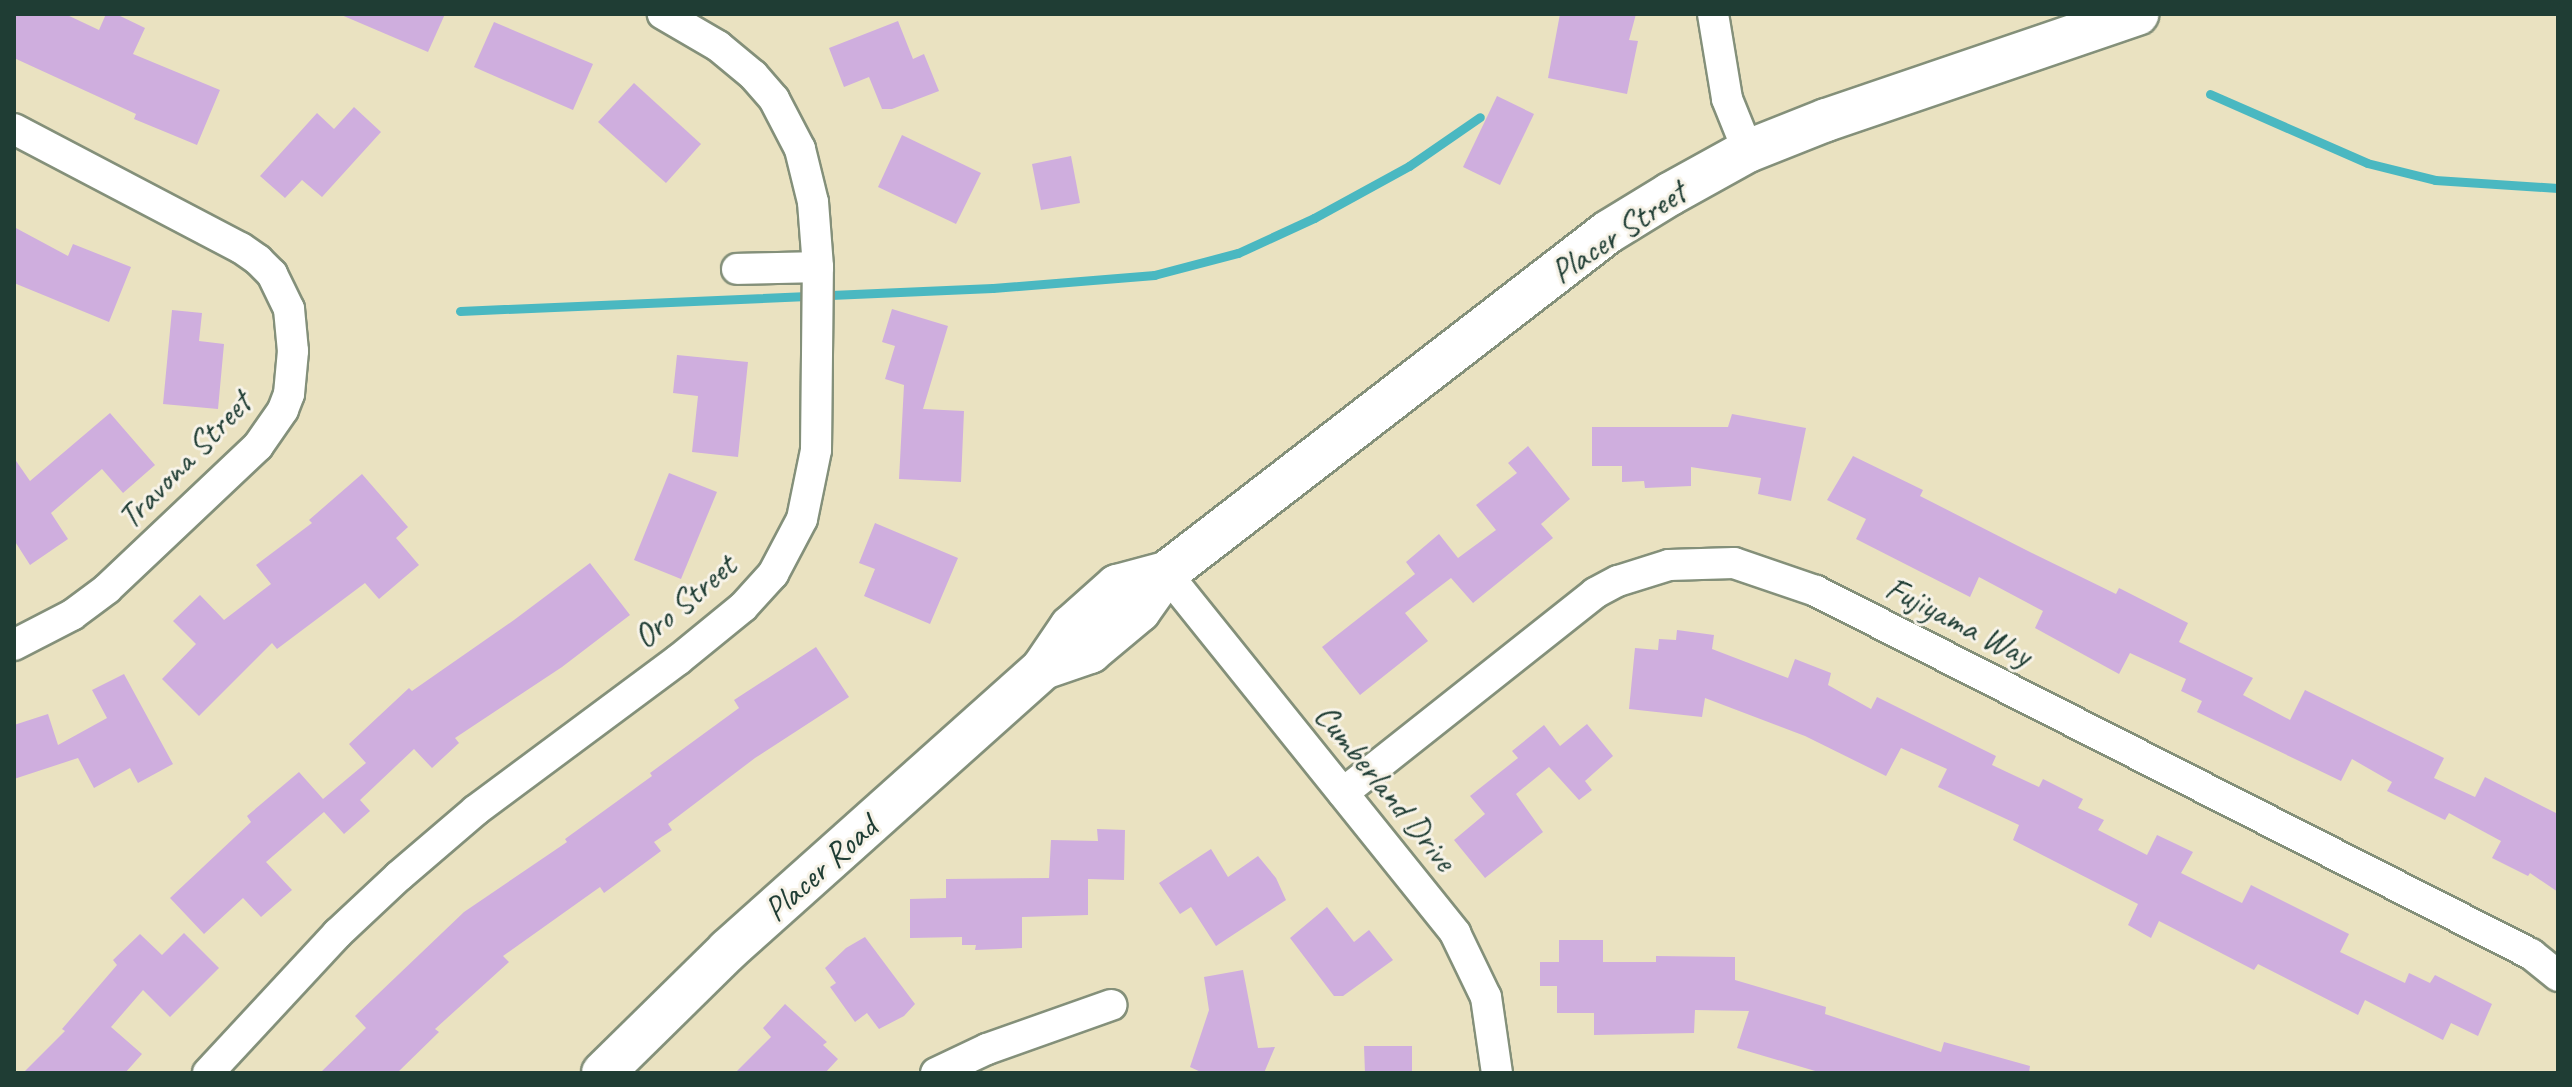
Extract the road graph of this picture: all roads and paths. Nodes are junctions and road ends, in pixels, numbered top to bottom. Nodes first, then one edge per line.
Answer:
1 (663, 14) edge
2 (1713, 14) edge
3 (2137, 14) edge
4 (14, 129) edge
5 (1748, 151) junction
6 (818, 267) junction
7 (737, 269) dead end
8 (1166, 573) junction
9 (14, 645) edge
10 (1343, 793) junction
11 (2558, 976) edge
12 (1111, 1005) dead end
13 (208, 1073) edge
14 (603, 1073) edge
15 (936, 1073) edge
16 (1497, 1073) edge

1 - 6 street, Oro Street
2 - 5 street
3 - 5 main road, Placer Street
4 - 9 street, Travona Street
5 - 8 main road, Placer Street
6 - 7 street
6 - 13 street, Oro Street
8 - 10 street, Cumberland Drive
8 - 14 main road, Placer Road
10 - 11 street, Fujiyama Way
10 - 16 street, Cumberland Drive
12 - 15 street

